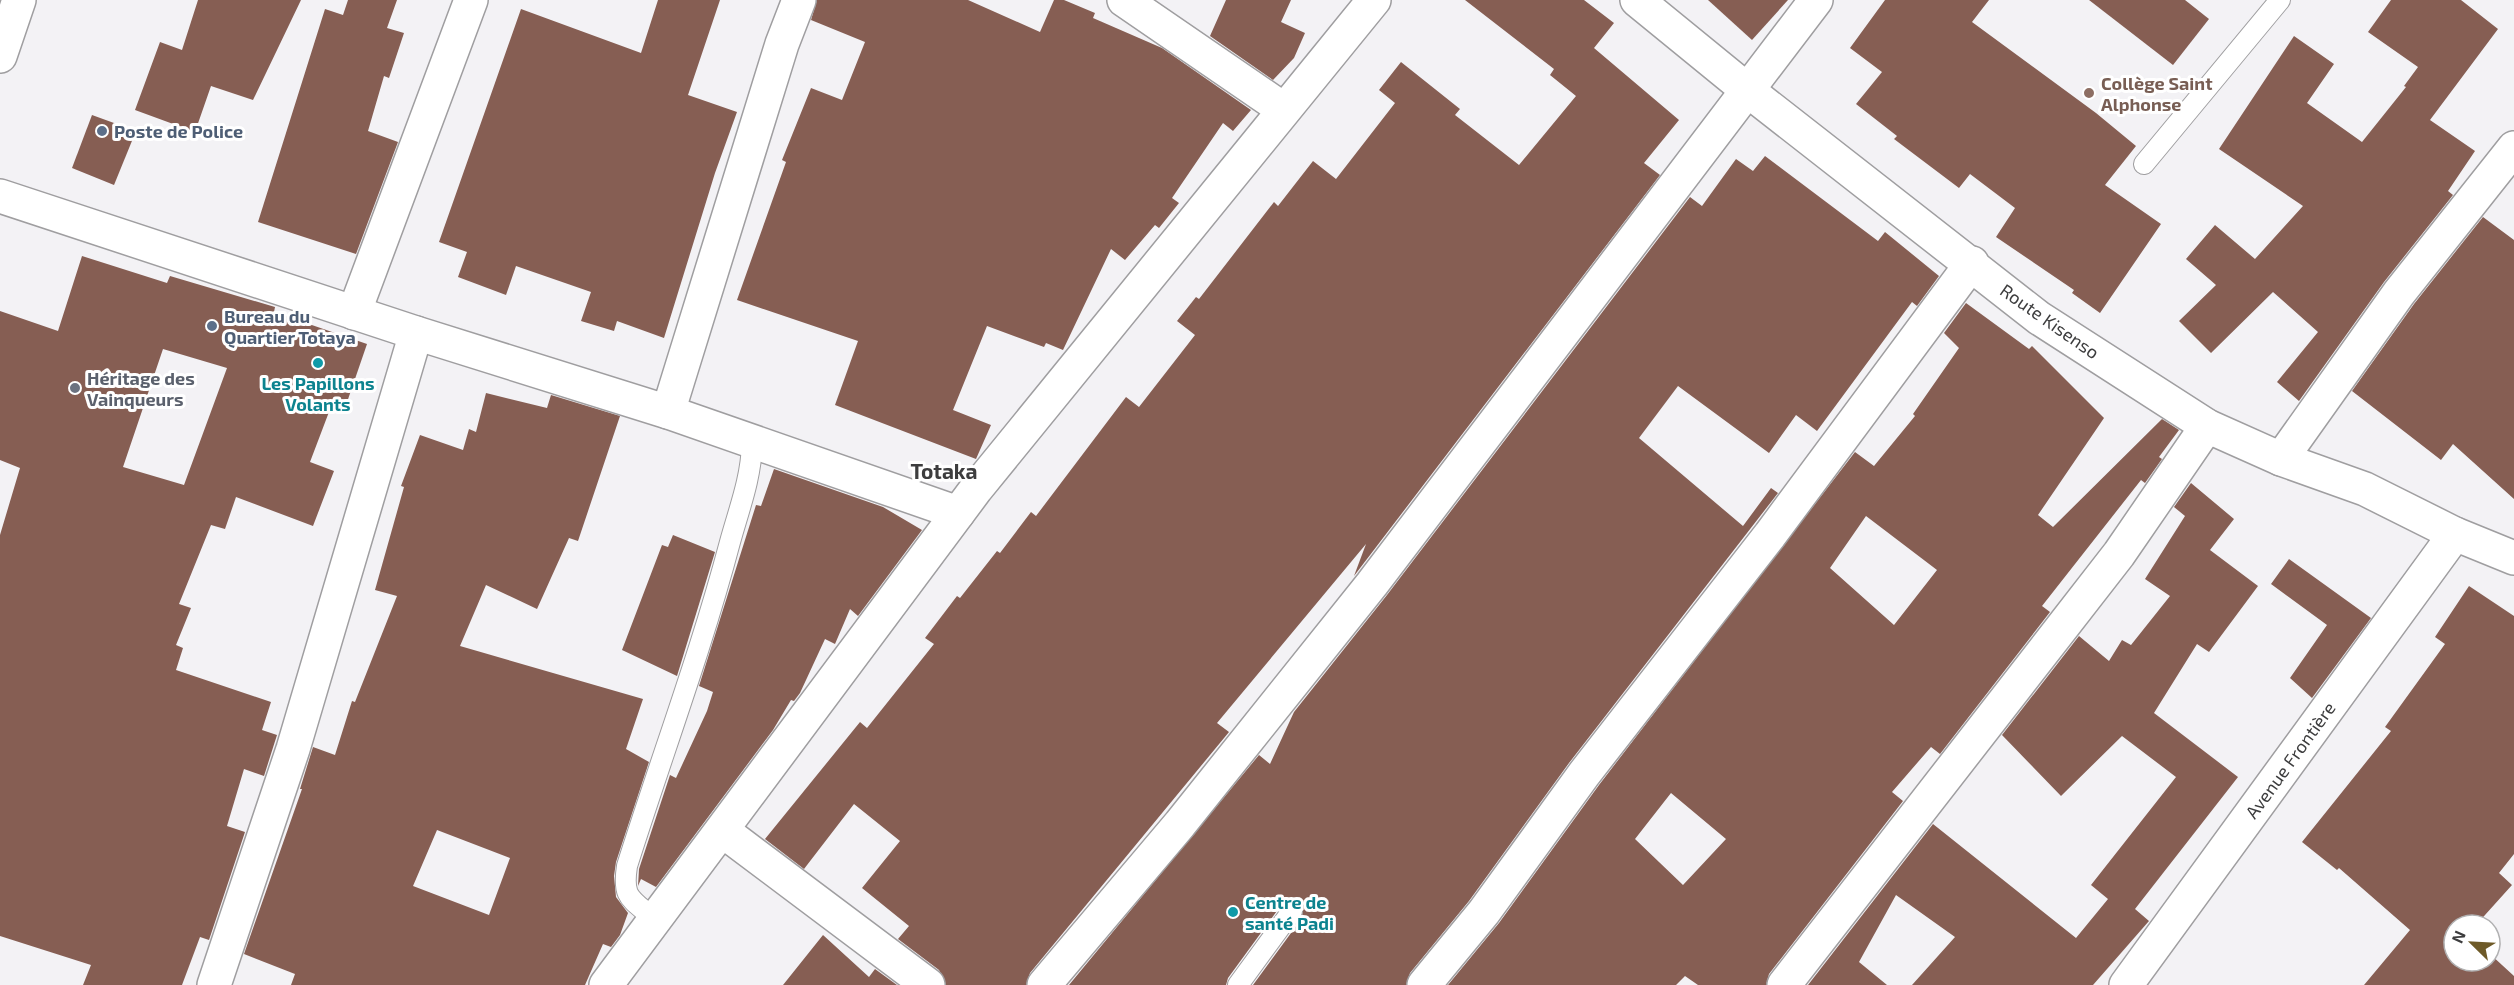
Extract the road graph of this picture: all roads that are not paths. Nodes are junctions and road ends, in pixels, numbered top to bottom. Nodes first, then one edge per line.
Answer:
1 (19, 0) edge
2 (471, 0) edge
3 (798, 0) edge
4 (1124, 0) edge
5 (1343, 0) edge
6 (1374, 0) edge
7 (1637, 0) edge
8 (1816, 0) edge
9 (2280, 0) edge
10 (0, 56) edge
11 (1324, 63) junction
12 (1746, 89) junction
13 (1283, 109) junction
14 (2514, 148) edge
15 (2144, 164) dead end
16 (0, 196) edge
17 (1972, 263) junction
18 (354, 313) junction
19 (416, 333) junction
20 (668, 412) junction
21 (2207, 426) junction
22 (2281, 459) junction
23 (958, 513) junction
24 (2455, 534) junction
25 (2514, 558) edge
26 (723, 831) junction
27 (1292, 910) dead end
28 (654, 919) junction
29 (214, 985) edge
30 (606, 985) edge
31 (928, 985) edge
32 (1044, 985) edge
33 (1238, 985) edge
34 (1424, 985) edge
35 (1784, 985) edge
36 (2126, 985) edge

1 - 10 street
2 - 18 street
3 - 20 street
4 - 13 street
5 - 11 street
6 - 11 street
7 - 12 street, Route Kisenso
8 - 12 street
9 - 15 lane
11 - 13 street
12 - 17 street, Route Kisenso
12 - 32 street
13 - 23 street
14 - 22 street
16 - 18 street
17 - 21 street, Route Kisenso
17 - 34 street
18 - 19 street
19 - 20 street
19 - 29 street
20 - 23 street
21 - 22 street, Route Kisenso
21 - 35 street
22 - 24 street, Route Kisenso
23 - 26 street
23 - 28 lane
24 - 25 street, Route Kisenso
24 - 36 street, Avenue Frontière
26 - 28 street
26 - 31 street
27 - 33 lane
28 - 30 street

